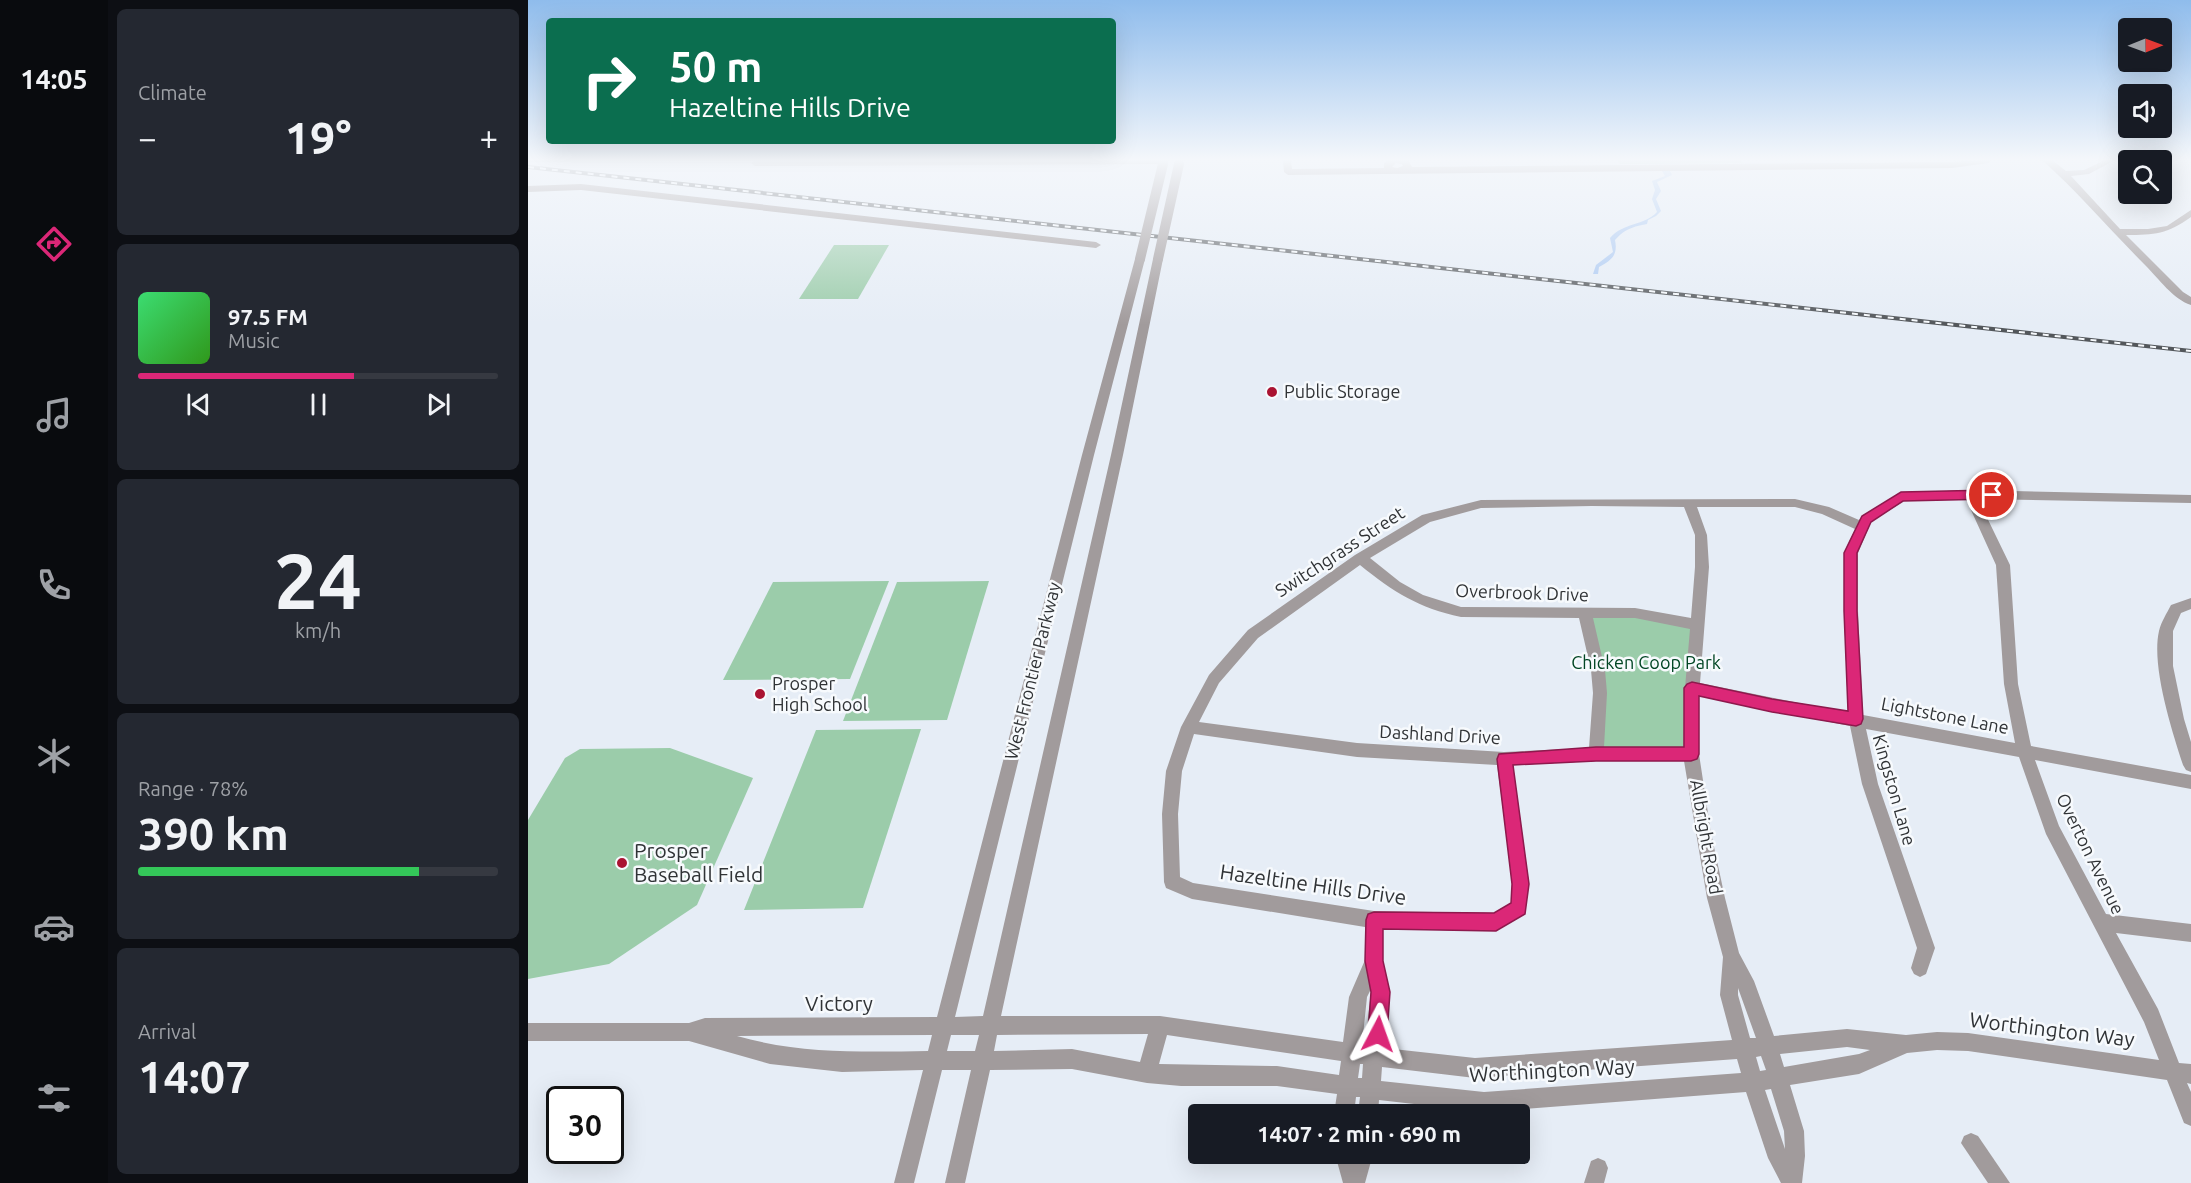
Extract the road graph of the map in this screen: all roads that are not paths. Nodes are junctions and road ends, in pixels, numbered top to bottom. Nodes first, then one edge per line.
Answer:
1 (831, 215) edge
2 (1151, 215) edge
3 (1168, 215) edge
4 (2102, 215) edge
5 (2189, 216) edge
6 (2117, 232) junction
7 (1096, 245) dead end
8 (2191, 302) edge
9 (1970, 494) junction
10 (2191, 499) edge
11 (1689, 503) junction
12 (1863, 527) junction
13 (1360, 558) junction
14 (2191, 603) edge
15 (1585, 614) junction
16 (1696, 625) junction
17 (1692, 688) junction
18 (1856, 719) junction
19 (1189, 727) junction
20 (2024, 750) junction
21 (1596, 754) junction
22 (1691, 754) junction
23 (1504, 759) junction
24 (2191, 765) edge
25 (2191, 782) edge
26 (1172, 882) joint
27 (1374, 920) junction
28 (2102, 922) junction
29 (2191, 933) edge
30 (1731, 956) junction
31 (1374, 961) junction
32 (1920, 968) dead end
33 (1160, 1025) junction
34 (944, 1026) junction
35 (990, 1026) junction
36 (528, 1032) edge
37 (689, 1032) junction
38 (1906, 1044) junction
39 (1767, 1045) junction
40 (1744, 1048) junction
41 (1351, 1053) junction
42 (1375, 1056) junction
43 (982, 1061) junction
44 (935, 1062) junction
45 (2182, 1072) edge
46 (1147, 1073) junction
47 (1777, 1078) junction
48 (1753, 1082) junction
49 (1347, 1084) junction
50 (1371, 1087) junction
51 (1345, 1104) edge
52 (1369, 1104) edge
53 (2191, 1116) edge
54 (1971, 1143) dead end
55 (1348, 1164) edge
56 (1360, 1164) edge
57 (904, 1183) edge
58 (955, 1183) edge
59 (1354, 1183) edge
60 (1792, 1183) edge
61 (2000, 1183) edge

1 - 7 street
2 - 34 street, West Frontier Parkway, bridge
3 - 35 street, West Frontier Parkway, bridge
4 - 6 street
5 - 6 street
6 - 8 street
9 - 10 street, Kingston Lane
9 - 12 street, Kingston Lane
9 - 20 street, Overton Avenue
11 - 12 street, Switchgrass Street
11 - 13 street, Switchgrass Street
11 - 16 street, Allbright Road
12 - 18 street, Kingston Lane
13 - 15 street, Overbrook Drive
13 - 19 street, Switchgrass Street
14 - 24 street
15 - 16 street, Overbrook Drive
15 - 21 street
16 - 17 street, Allbright Road
17 - 18 street, Lightstone Lane
17 - 22 street, Allbright Road
18 - 20 street, Lightstone Lane
18 - 32 street, Kingston Lane
19 - 23 street, Dashland Drive
19 - 26 street, Switchgrass Street
20 - 25 street, Lightstone Lane
20 - 28 street, Overton Avenue
21 - 22 street, Dashland Drive
21 - 23 street, Dashland Drive
22 - 30 street, Allbright Road
23 - 27 street, Hazeltine Hills Drive
26 - 27 street, Hazeltine Hills Drive
27 - 31 street
28 - 29 street
28 - 45 street, Overton Avenue
30 - 39 street, Allbright Road
30 - 40 street, Allbright Road
31 - 41 street
31 - 42 street
33 - 35 street, Worthington Way
33 - 41 street, Worthington Way
33 - 46 street
34 - 35 street, Victory
34 - 37 street, Victory
34 - 44 street, West Frontier Parkway
35 - 43 street, West Frontier Parkway
36 - 37 street, Victory
37 - 44 street, Victory
38 - 39 street, Worthington Way
38 - 45 street, Worthington Way
38 - 47 street, Worthington Way
39 - 40 street, Worthington Way
39 - 47 street, Allbright Road
40 - 42 street, Worthington Way
40 - 48 street, Allbright Road
41 - 42 street, Worthington Way
41 - 49 street
42 - 50 street
43 - 44 street, Victory
43 - 46 street, Worthington Way
43 - 58 street, West Frontier Parkway
44 - 57 street, West Frontier Parkway
45 - 53 street, Overton Avenue
46 - 49 street, Worthington Way
47 - 48 street, Worthington Way
47 - 60 street, Allbright Road
48 - 50 street, Worthington Way
48 - 60 street, Allbright Road
49 - 50 street, Worthington Way
49 - 51 street
50 - 52 street
54 - 61 street
55 - 59 street
56 - 59 street

